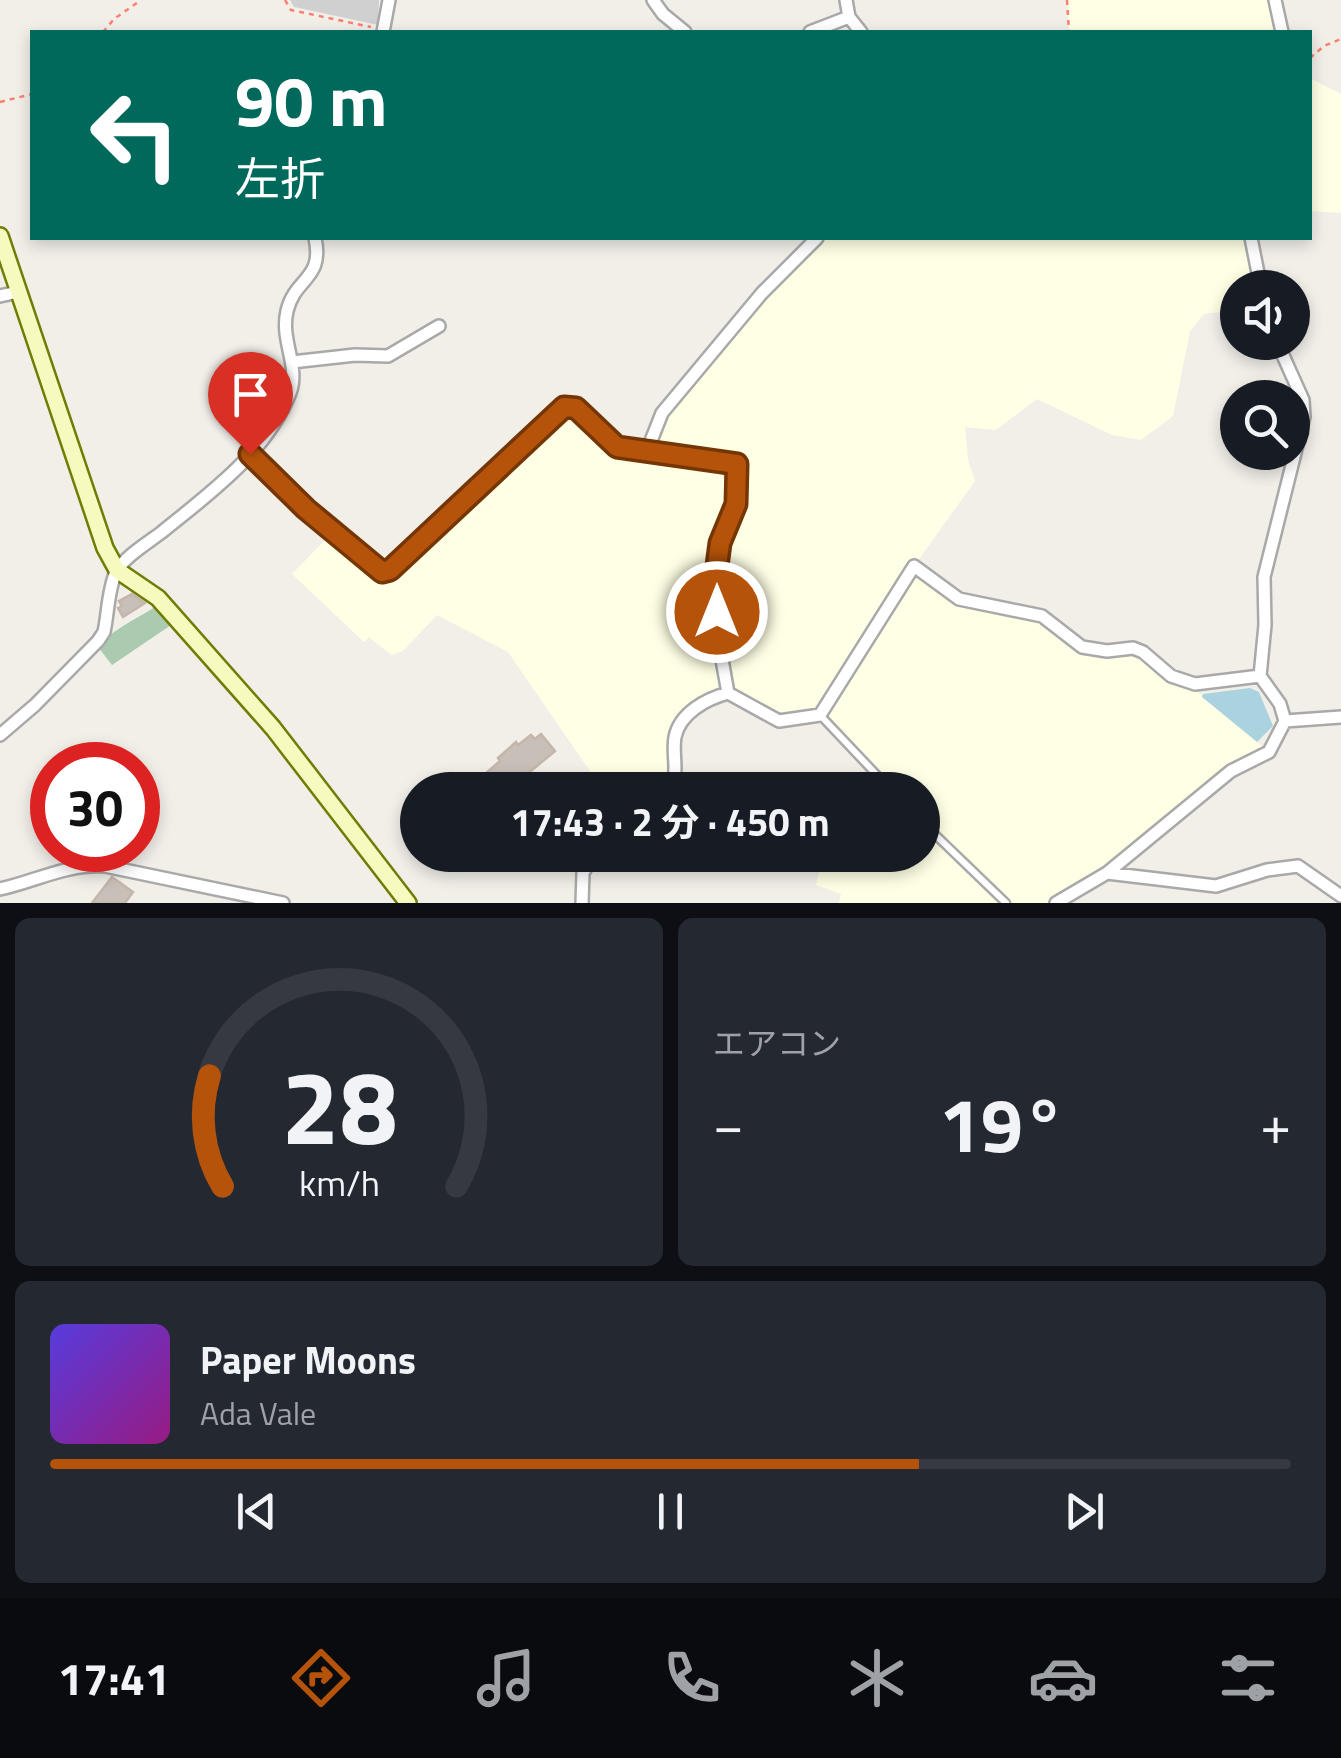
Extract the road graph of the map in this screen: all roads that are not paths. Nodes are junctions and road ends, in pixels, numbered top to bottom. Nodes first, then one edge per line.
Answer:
1 (389, 0) edge
2 (653, 0) edge
3 (846, 0) edge
4 (1275, 0) edge
5 (849, 17) junction
6 (384, 30) edge
7 (683, 30) edge
8 (815, 30) edge
9 (859, 30) edge
10 (1282, 30) edge
11 (0, 236) edge
12 (314, 240) edge
13 (815, 240) edge
14 (1251, 240) edge
15 (1257, 270) edge
16 (18, 292) junction
17 (0, 296) edge
18 (439, 326) dead end
19 (1285, 360) edge
20 (292, 362) junction
21 (647, 451) junction
22 (250, 454) junction
23 (117, 570) junction
24 (1260, 676) junction
25 (728, 693) junction
26 (820, 715) junction
27 (1341, 717) edge
28 (1285, 721) junction
29 (0, 735) edge
30 (676, 772) edge
31 (874, 772) edge
32 (940, 839) edge
33 (584, 872) edge
34 (1107, 873) junction
35 (0, 890) edge
36 (1341, 896) edge
37 (232, 899) edge
38 (282, 903) edge
39 (408, 903) edge
40 (582, 903) edge
41 (1006, 903) edge
42 (1056, 903) edge

1 - 6 street
2 - 7 street
3 - 5 street
4 - 10 street
5 - 8 street
5 - 9 street
11 - 16 street
12 - 20 street
13 - 21 street
14 - 15 street
16 - 17 street
16 - 23 street
18 - 20 street
19 - 24 street
20 - 22 street
21 - 22 street
21 - 25 street
22 - 23 street
23 - 29 street
23 - 39 street
24 - 26 street
24 - 28 street
25 - 26 street
25 - 30 street
26 - 31 lane
27 - 28 street
28 - 34 street
32 - 41 lane
33 - 40 street
34 - 36 street
34 - 42 street
35 - 37 street
37 - 38 street

